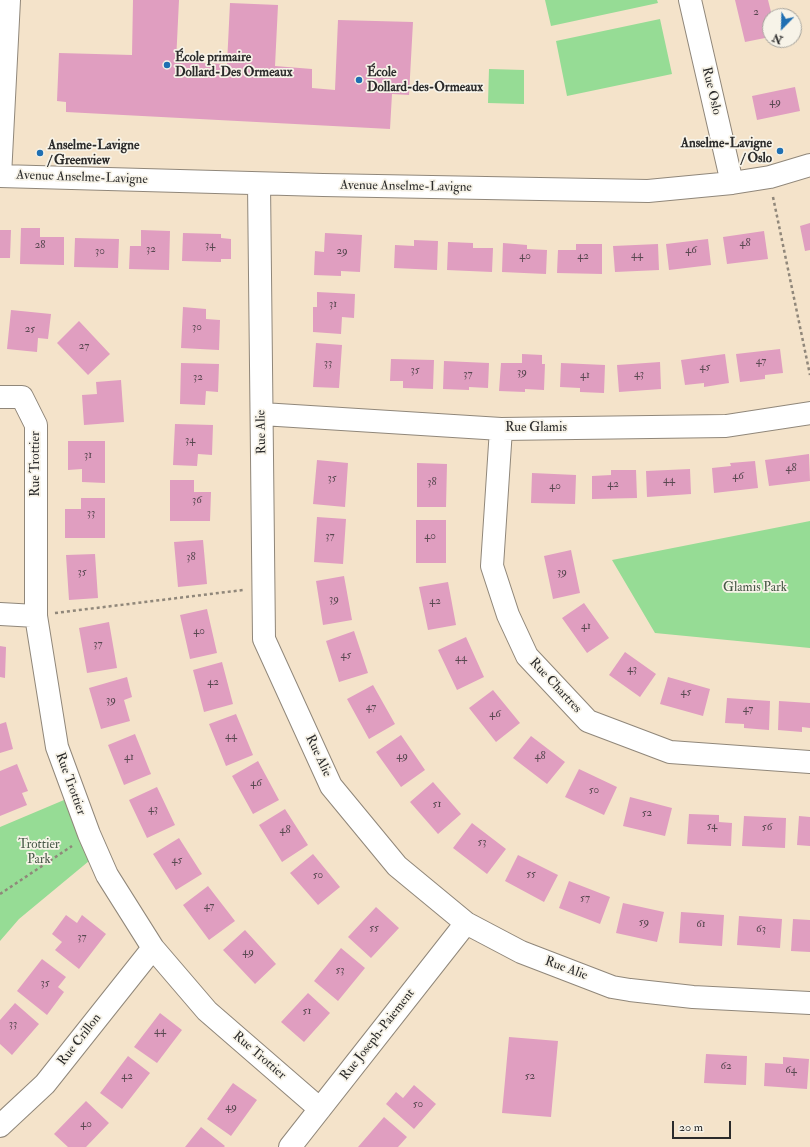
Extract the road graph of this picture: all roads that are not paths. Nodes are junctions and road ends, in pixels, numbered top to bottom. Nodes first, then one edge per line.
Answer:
1 (9, 0) edge
2 (690, 0) edge
3 (810, 165) edge
4 (0, 176) edge
5 (732, 183) junction
6 (259, 184) junction
7 (0, 397) edge
8 (810, 413) edge
9 (262, 414) junction
10 (501, 429) junction
11 (0, 614) edge
12 (36, 616) junction
13 (810, 762) edge
14 (466, 923) junction
15 (152, 948) junction
16 (810, 1003) edge
17 (320, 1109) junction
18 (0, 1126) edge
19 (290, 1147) edge

1 - 4 street
2 - 5 street, Rue Oslo
3 - 5 street, Avenue Anselme-Lavigne
4 - 6 street, Avenue Anselme-Lavigne
5 - 6 street, Avenue Anselme-Lavigne
6 - 9 street, Rue Alie
7 - 12 street, Rue Trottier
8 - 10 street, Rue Glamis
9 - 10 street, Rue Glamis
9 - 14 street, Rue Alie
10 - 13 street, Rue Chartres
11 - 12 street
12 - 15 street, Rue Trottier
14 - 16 street, Rue Alie
14 - 17 street, Rue Joseph-Paiement
15 - 17 street, Rue Trottier
15 - 18 street, Rue Crillon
17 - 19 street, Rue Joseph-Paiement

